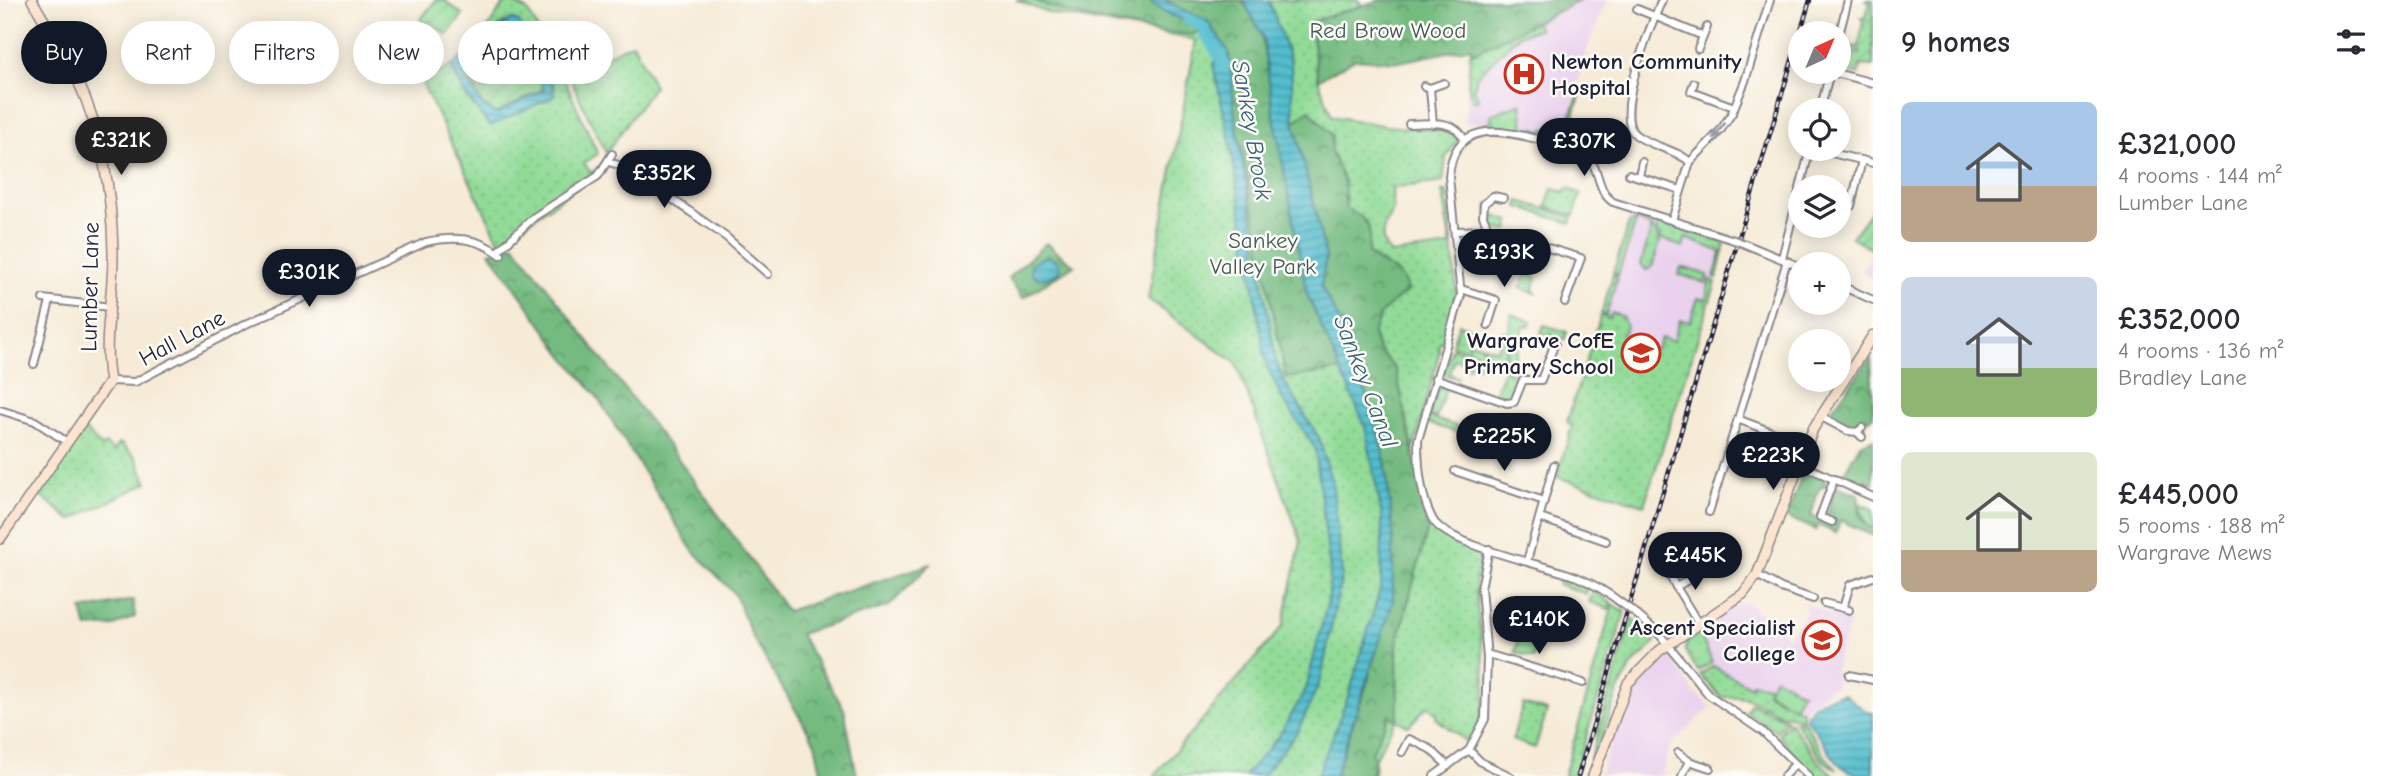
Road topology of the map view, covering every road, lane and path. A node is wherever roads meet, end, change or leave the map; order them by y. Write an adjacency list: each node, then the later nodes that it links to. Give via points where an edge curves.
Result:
1 (32, 0): 42 (street, Lumber Lane, via 77,79 94,131 111,211)
2 (1662, 0): 6 (street)
3 (1770, 0): 15 (street)
4 (1848, 0): 7 (street)
5 (1637, 9): 6 (street)
6 (1655, 15): 9 (street); 25 (street, via 1639,57 1630,127 1636,135)
7 (1843, 21)
8 (1707, 27): 9 (street)
9 (1703, 36): 10 (street)
10 (1698, 49)
11 (1852, 78): 14 (street)
12 (1444, 83): 17 (street, via 1427,87)
13 (1694, 83): 15 (street, via 1691,91)
14 (1873, 83)
15 (1734, 107): 25 (street, one-way to 25, via 1720,131)
16 (1409, 124): 17 (street)
17 (1433, 124): 18 (street, via 1457,127)
18 (1464, 139): 32 (street, via 1476,133 1501,132 1580,153 1591,162 1609,200); 34 (street, via 1450,167)
19 (612, 154): 23 (street)
20 (1851, 158): 21 (street)
21 (1861, 160): 26 (street); 31 (street)
22 (1810, 161): 35 (street)
23 (609, 162): 37 (street, via 628,168 726,237); 48 (street, Hall Lane, via 598,176 534,217 499,254 458,237 426,242 246,324 135,382)
24 (1642, 162): 28 (street)
25 (1690, 162): 29 (street)
26 (1873, 163)
27 (1629, 174): 28 (street)
28 (1639, 176): 29 (street)
29 (1681, 190): 32 (street)
30 (1503, 198): 33 (street, via 1493,196 1484,204)
31 (1851, 206)
32 (1672, 220): 35 (street, bridge)
33 (1489, 230): 34 (street); 41 (street, via 1581,258)
34 (1455, 231): 38 (street)
35 (1785, 259): 36 (street); 51 (street)
36 (1788, 260)
37 (768, 274)
38 (1461, 289): 43 (street, via 1496,300); 47 (street)
39 (1851, 290): 40 (street)
40 (1873, 300)
41 (1565, 302)
42 (110, 307): 46 (street, via 46,300); 48 (street, Lumber Lane)
43 (1489, 325)
44 (1873, 335): 50 (street)
45 (1555, 343): 47 (street, via 1541,380 1523,380 1514,402)
46 (34, 364)
47 (1436, 379): 66 (street, via 1418,440 1426,502 1434,522 1447,533)
48 (110, 381): 53 (street)
49 (0, 411): 53 (street, via 29,419)
50 (1821, 416): 52 (street, via 1848,431); 54 (street)
51 (1740, 420): 54 (street); 61 (street)
52 (1860, 432)
53 (67, 442): 64 (street)
54 (1806, 445): 55 (street)
55 (1800, 464): 58 (street); 69 (street)
56 (1554, 465): 60 (street)
57 (1455, 471): 60 (street)
58 (1834, 479): 59 (street); 63 (street, via 1820,517)
59 (1873, 497)
60 (1544, 500): 62 (street)
61 (1709, 512)
62 (1540, 518): 65 (street); 67 (street)
63 (1832, 522)
64 (0, 539)
65 (1606, 541)
66 (1489, 549): 67 (street); 77 (street, via 1481,587)
67 (1527, 561): 76 (street, bridge, via 1586,581 1635,613)
68 (1669, 575): 72 (street)
69 (1758, 575): 73 (street); 75 (street, via 1743,594)
70 (1873, 577): 74 (street, via 1850,585 1846,609)
71 (1688, 580): 72 (street)
72 (1676, 587): 75 (street)
73 (1813, 599)
74 (1824, 603)
75 (1698, 622): 76 (street)
76 (1668, 644): 85 (street, via 1709,695 1763,732); 90 (street, via 1625,687)
77 (1487, 654): 80 (street); 81 (street, via 1485,719)
78 (1849, 675): 79 (street)
79 (1873, 680)
80 (1583, 683)
81 (1469, 750): 86 (street); 89 (street, via 1481,762)
82 (1402, 752): 86 (street, via 1409,739 1430,749)
83 (1678, 753): 84 (street)
84 (1689, 761): 87 (street); 91 (street)
85 (1795, 764): 92 (street); 93 (street)
86 (1448, 766): 88 (street)
87 (1710, 768)
88 (1434, 776)
89 (1510, 776)
90 (1593, 776)
91 (1682, 776)
92 (1784, 776)
93 (1808, 776)

